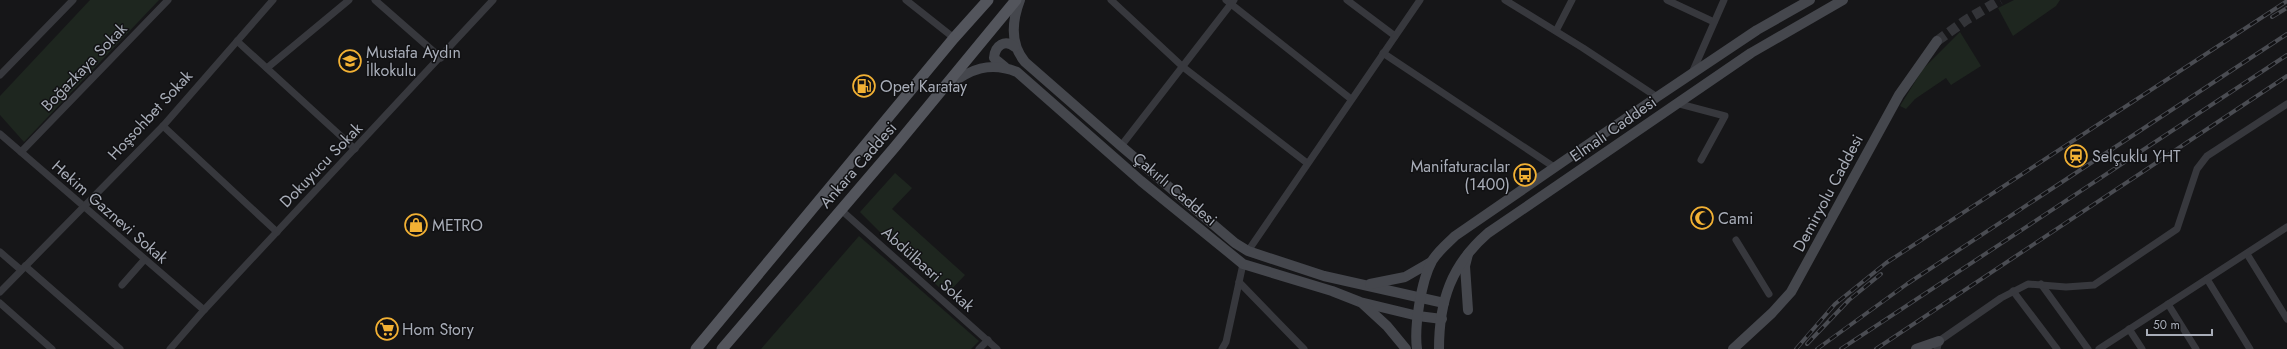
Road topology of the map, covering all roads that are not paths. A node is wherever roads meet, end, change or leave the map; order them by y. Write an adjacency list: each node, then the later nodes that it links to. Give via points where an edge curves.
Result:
1 (73, 0): 34 (street)
2 (168, 0): 44 (street, Boğazkaya Sokak)
3 (273, 0): 25 (street, Hoşsohbet Sokak)
4 (349, 0): 32 (street)
5 (375, 0): 29 (street)
6 (493, 0): 29 (street, Dokuyucu Sokak)
7 (906, 0): 24 (street)
8 (988, 0): 24 (main road, Ankara Caddesi)
9 (1016, 0): 35 (main road, Ankara Caddesi)
10 (1020, 0): 27 (main road, Çakırlı Caddesi, via 1014,21 1013,36)
11 (1111, 0): 31 (street)
12 (1347, 0): 23 (street)
13 (1420, 0): 23 (street)
14 (1505, 0): 22 (street)
15 (1572, 0): 22 (street)
16 (1667, 0): 21 (street)
17 (1724, 0): 21 (street)
18 (1810, 0): 33 (main road, Elmalı Caddesi, via 1758,30)
19 (1843, 0): 38 (main road, Elmalı Caddesi, via 1770,41)
20 (1230, 1): 31 (street); 37 (street)
21 (1714, 22): 33 (street)
22 (1556, 31): 36 (street)
23 (1395, 36): 28 (street)
24 (954, 38): 87 (main road, Ankara Caddesi)
25 (237, 41): 32 (street); 40 (street, Hoşsohbet Sokak)
26 (1937, 41): 98 (main road, Demiryolu Caddesi, via 1895,101 1791,292 1772,314)
27 (1016, 47): 30 (main road, via 1005,43 994,51 994,58); 42 (main road, Çakırlı Caddesi, via 1025,62)
28 (1383, 53): 37 (street); 47 (street)
29 (441, 58): 43 (street, Dokuyucu Sokak)
30 (1005, 67): 35 (main road, Çakırlı Caddesi, via 991,66 963,74); 59 (main road, Çakırlı Caddesi, via 1017,72 1141,181)
31 (1183, 67): 42 (street); 46 (street)
32 (267, 68): 43 (street)
33 (1692, 74): 36 (main road, Elmalı Caddesi)
34 (0, 75)
35 (939, 93): 49 (main road, Ankara Caddesi)
36 (1657, 97): 47 (main road, Elmalı Caddesi)
37 (1351, 99): 46 (street)
38 (1676, 103): 45 (street, via 1725,116); 55 (main road, Elmalı Caddesi, via 1488,233)
39 (2287, 104): 64 (street, via 2207,156 2197,169 2177,229 2094,285 2066,287)
40 (163, 126): 48 (street, Hoşsohbet Sokak); 51 (street)
41 (0, 134): 44 (street, Hekim Gaznevi Sokak)
42 (1121, 146): 53 (main road, Çakırlı Caddesi, via 1235,243)
43 (355, 150): 51 (street, Dokuyucu Sokak)
44 (21, 152): 48 (street, Hekim Gaznevi Sokak)
45 (1701, 160)
46 (1307, 163): 53 (street)
47 (1554, 167): 58 (main road, Elmalı Caddesi, via 1464,228)
48 (82, 207): 57 (street, Hekim Gaznevi Sokak); 60 (street, Hoşsohbet Sokak)
49 (840, 209): 81 (street, Abdülbasri Sokak); 88 (main road, Ankara Caddesi)
50 (2286, 229): 56 (street)
51 (277, 232): 74 (street, Dokuyucu Sokak)
52 (1736, 240): 68 (street)
53 (1248, 251): 63 (main road, Çakırlı Caddesi, via 1324,276)
54 (0, 252): 60 (street)
55 (1468, 252): 72 (main road, Elmalı Caddesi, via 1455,272); 75 (main road, via 1465,266)
56 (2248, 254): 61 (street); 78 (street)
57 (144, 260): 65 (street); 74 (street, Hekim Gaznevi Sokak)
58 (1431, 262): 63 (main road, via 1405,277); 69 (main road, Elmalı Caddesi)
59 (1243, 264): 62 (street); 70 (main road, Çakırlı Caddesi)
60 (23, 268): 67 (street, Hoşsohbet Sokak); 85 (street)
61 (2207, 279): 73 (street); 105 (street)
62 (1239, 282): 82 (street); 93 (street)
63 (1361, 284): 69 (main road, Çakırlı Caddesi)
64 (2041, 284): 66 (street, via 2028,284); 101 (street)
65 (122, 285)
66 (2013, 291): 83 (street); 100 (street)
67 (0, 292)
68 (1768, 294)
69 (1421, 298): 72 (main road, Çakırlı Caddesi); 76 (main road, Elmalı Caddesi)
70 (1360, 302): 76 (main road, Çakırlı Caddesi); 94 (main road)
71 (0, 303): 84 (street)
72 (1444, 303): 77 (main road, Elmalı Caddesi)
73 (2168, 304): 79 (street); 104 (street)
74 (204, 310): 86 (street, Dokuyucu Sokak)
75 (1468, 310)
76 (1418, 316): 77 (main road, Çakırlı Caddesi); 95 (main road)
77 (1442, 319): 80 (main road)
78 (2287, 319)
79 (2129, 329): 102 (street); 103 (street)
80 (1440, 332): 96 (main road); 97 (main road)
81 (988, 340): 89 (street); 90 (street, Abdülbasri Sokak)
82 (1226, 342): 91 (street); 92 (street)
83 (1938, 346): 99 (main road)
84 (52, 349)
85 (120, 349)
86 (170, 349)
87 (696, 349)
88 (722, 349)
89 (979, 349)
90 (997, 349)
91 (1222, 349)
92 (1230, 349)
93 (1304, 349)
94 (1406, 349)
95 (1417, 349)
96 (1439, 349)
97 (1443, 349)
98 (1733, 349)
99 (1916, 349)
100 (2056, 349)
101 (2088, 349)
102 (2099, 349)
103 (2142, 349)
104 (2196, 349)
105 (2250, 349)

